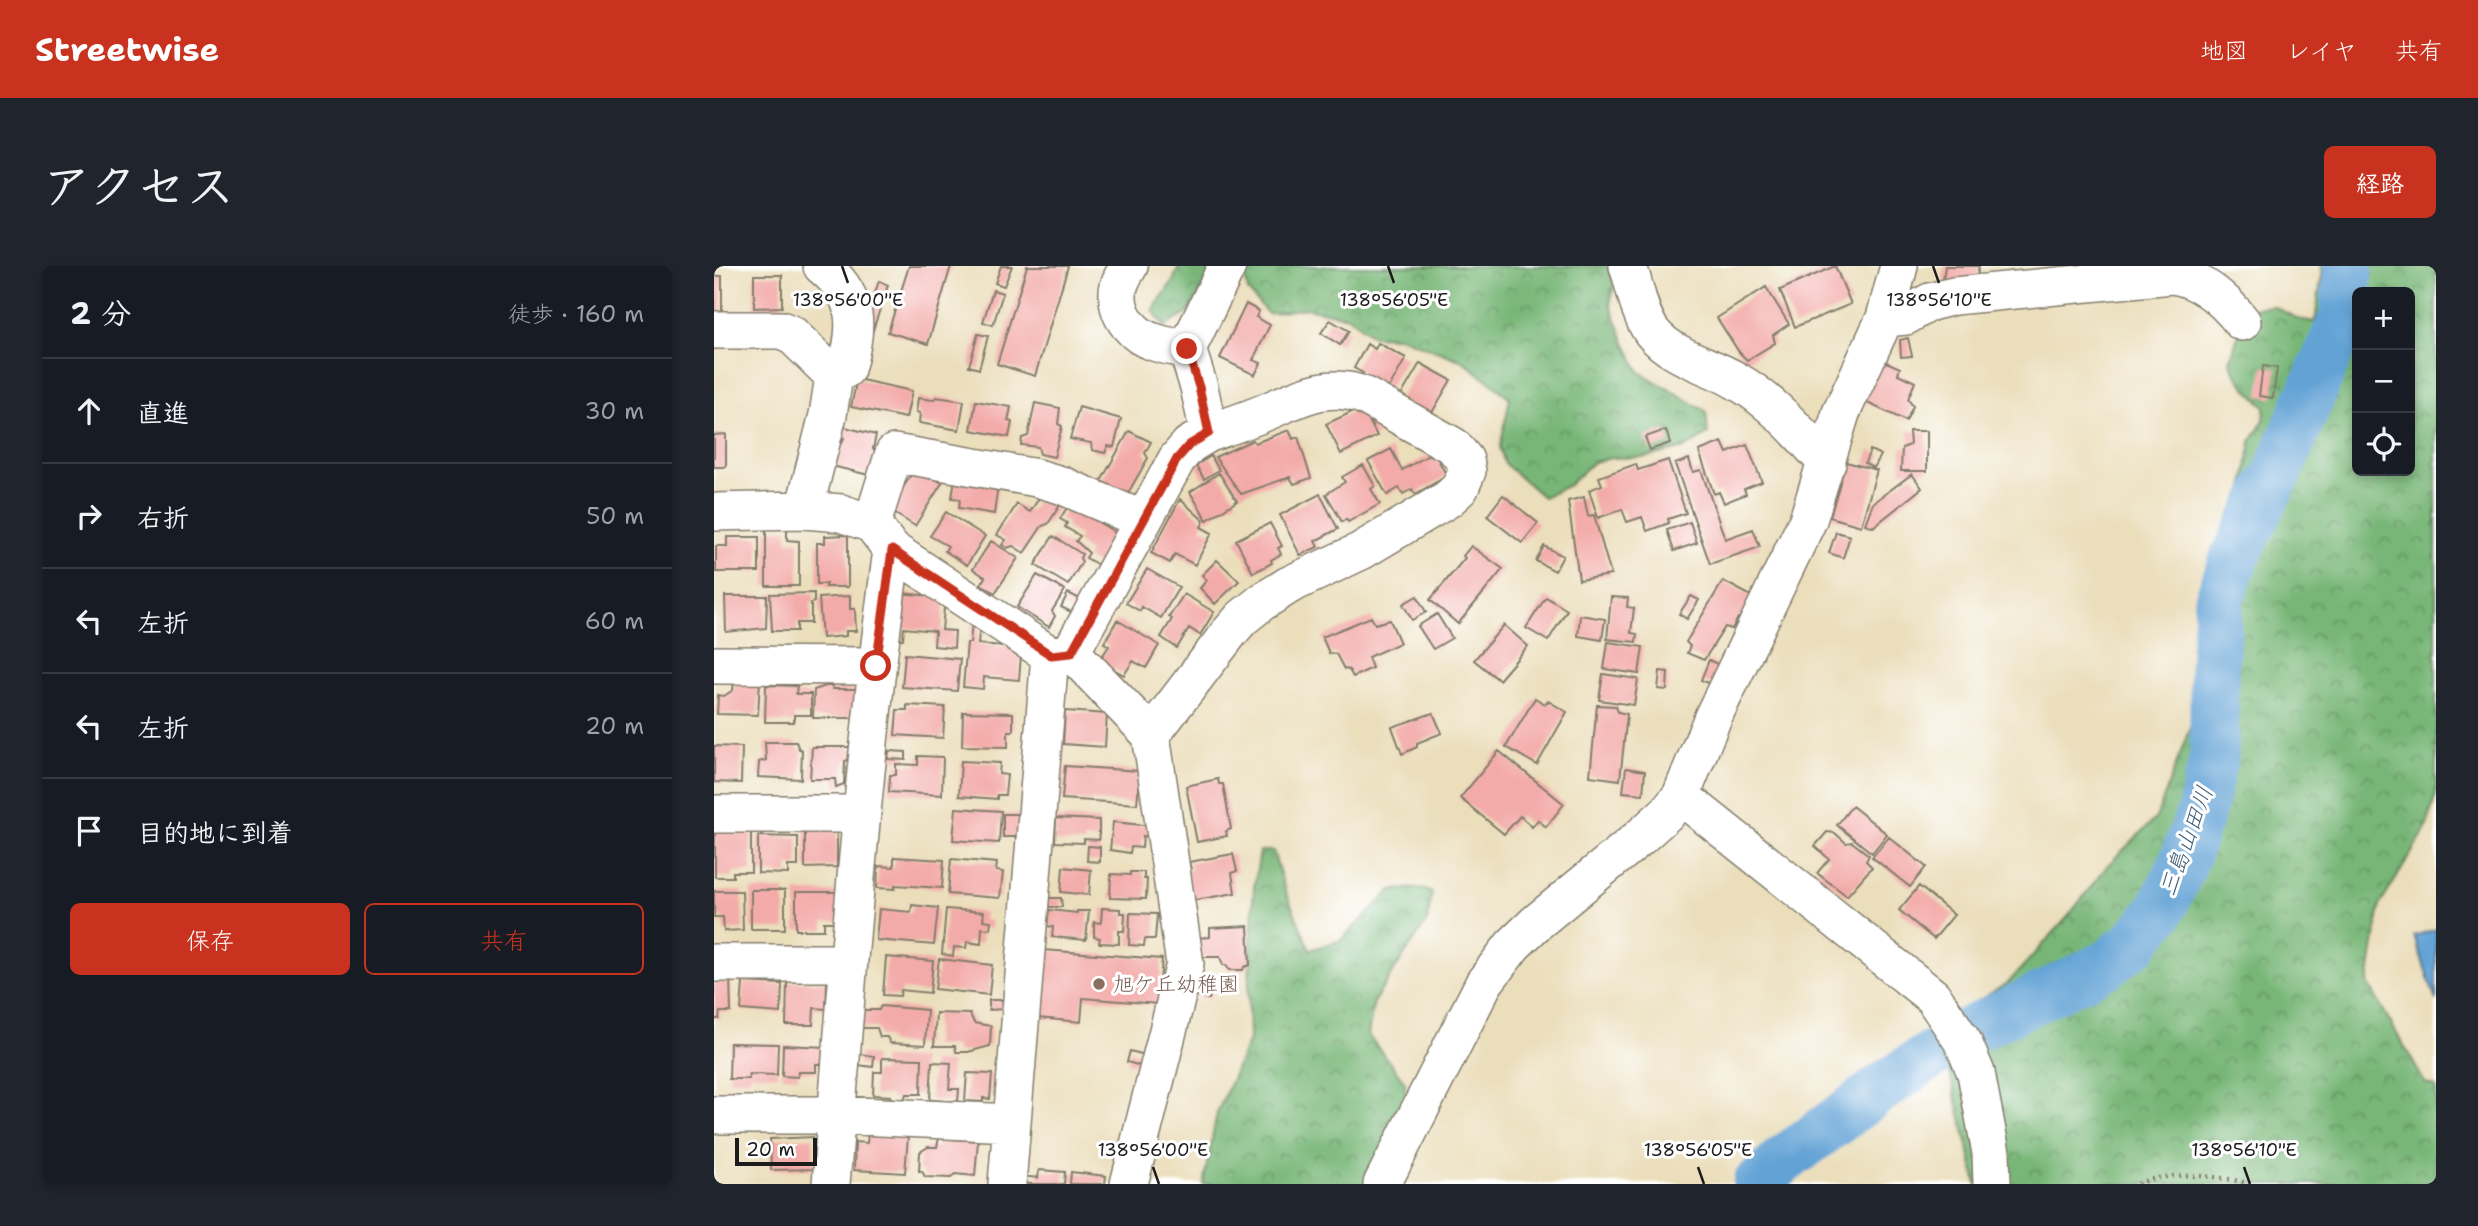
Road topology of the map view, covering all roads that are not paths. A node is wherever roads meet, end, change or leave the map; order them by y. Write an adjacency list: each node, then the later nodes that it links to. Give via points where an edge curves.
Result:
1 (822, 266): 10 (street, via 851,300 851,353 846,369)
2 (1129, 266): 9 (street, via 1119,283 1117,299 1128,323 1141,337)
3 (1227, 266): 9 (street)
4 (1628, 266): 12 (street, via 1651,331 1700,365 1736,380 1779,414)
5 (1899, 266): 6 (street)
6 (1885, 318): 7 (street, via 1906,316 1930,302 1954,296 2172,275 2197,282); 12 (street, via 1841,413)
7 (2242, 322)
8 (714, 330): 10 (street, via 781,330 791,334)
9 (1187, 349): 11 (street)
10 (834, 376): 13 (street)
11 (1209, 433): 15 (street, via 1177,459); 20 (street, via 1307,394 1350,390 1453,446 1465,460 1467,471 1460,488 1448,499 1350,557 1289,585 1242,618)
12 (1827, 463): 21 (street, via 1808,520 1713,718)
13 (804, 510): 14 (street); 16 (street, via 841,513)
14 (714, 512)
15 (1143, 520): 16 (street, via 1037,478 894,453); 17 (street)
16 (882, 537): 17 (street); 19 (street)
17 (1061, 654): 20 (street); 28 (street)
18 (714, 665): 19 (street)
19 (876, 666): 23 (street)
20 (1151, 735): 31 (street, via 1185,964)
21 (1681, 796): 32 (street, via 1639,839 1536,923 1484,983); 33 (street, via 1933,997 1963,1042 1976,1073)
22 (714, 814): 23 (street)
23 (861, 814): 25 (street)
24 (714, 963): 25 (street)
25 (848, 963): 27 (street)
26 (714, 1115): 27 (street)
27 (836, 1115): 28 (street); 29 (street)
28 (1012, 1123): 30 (street)
29 (831, 1184)
30 (1007, 1184)
31 (1129, 1184)
32 (1382, 1184)
33 (1992, 1184)

